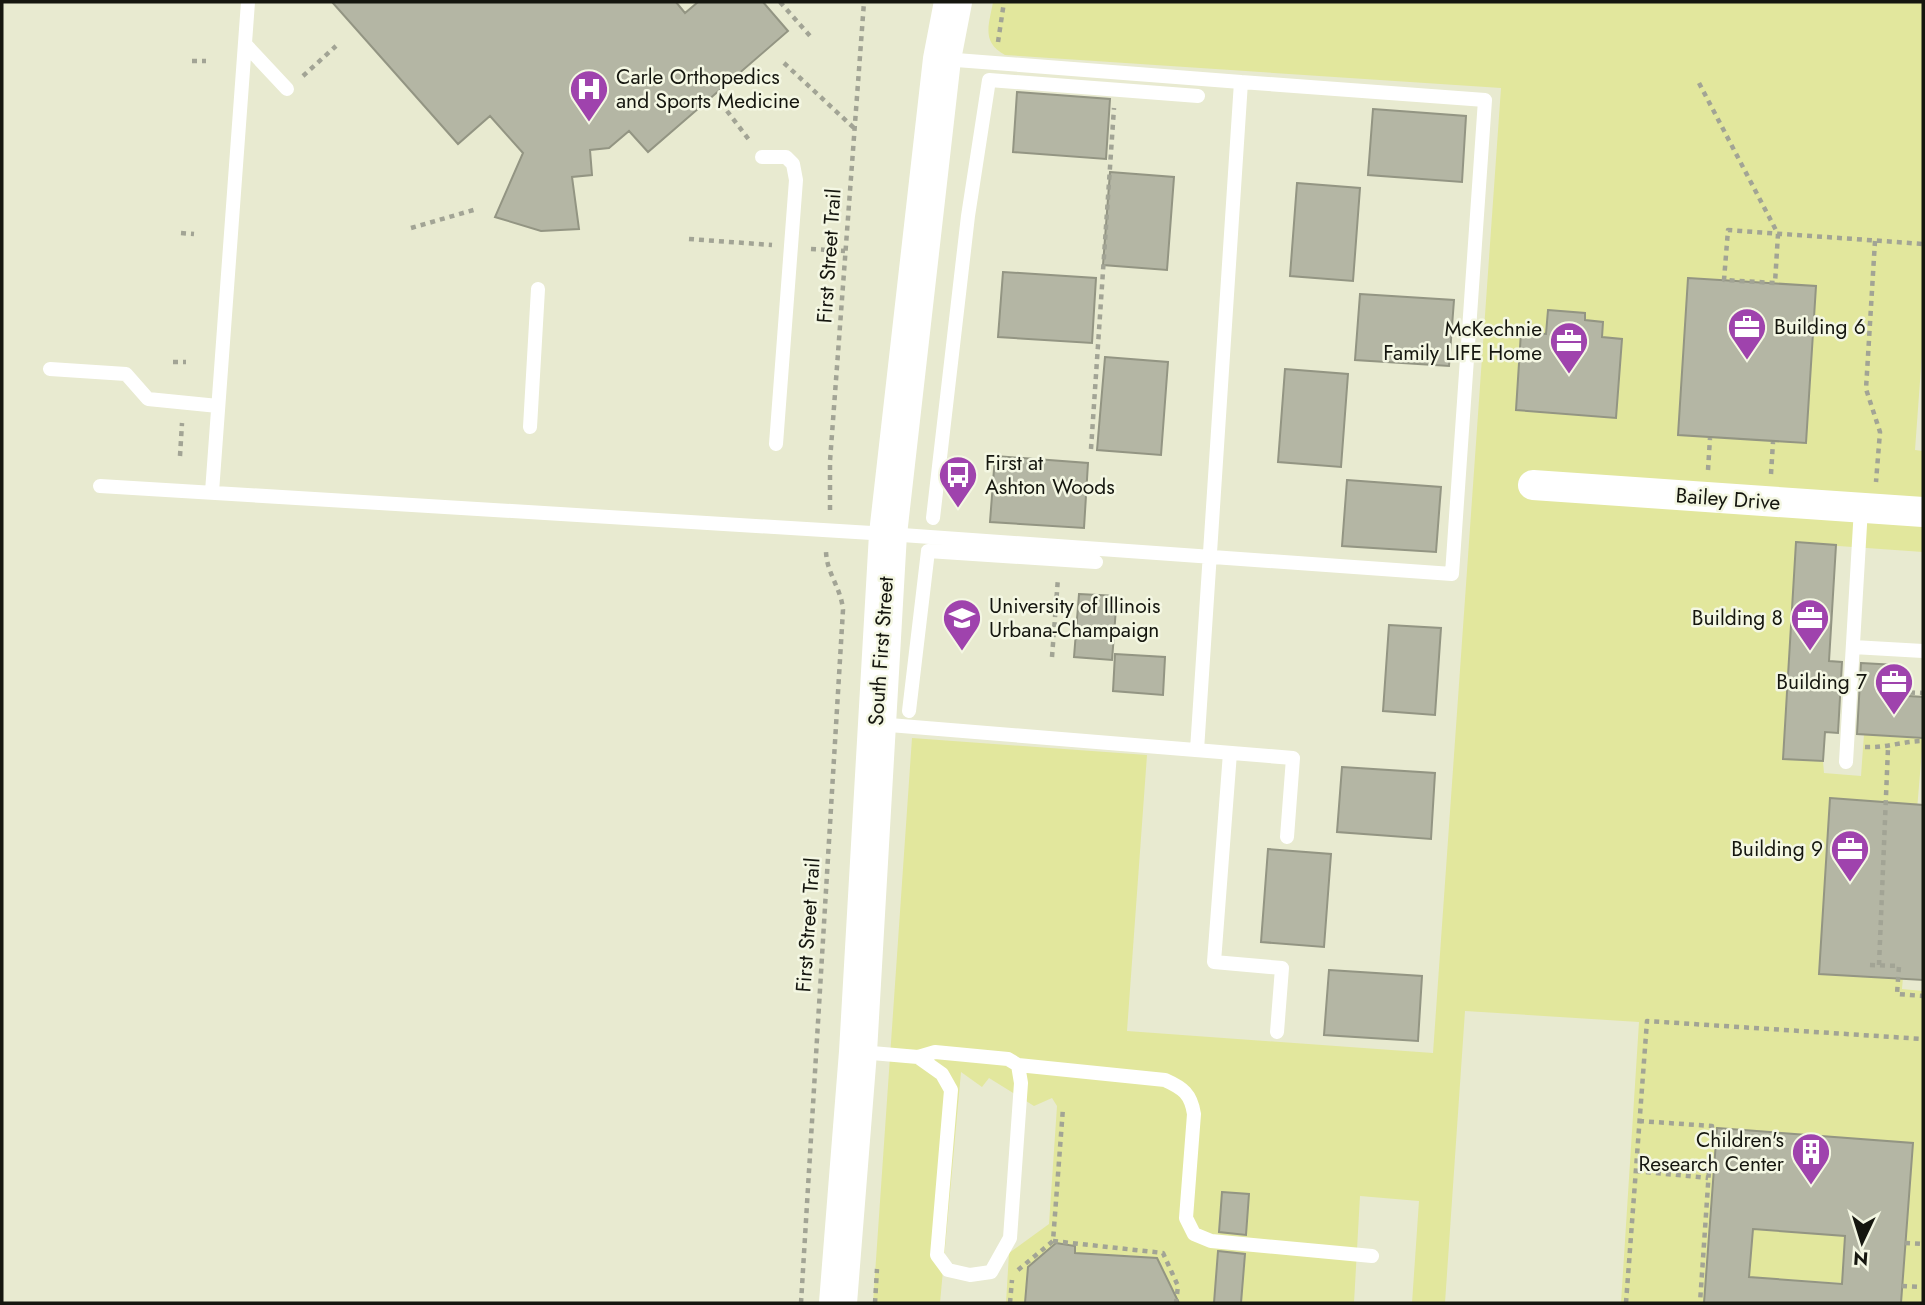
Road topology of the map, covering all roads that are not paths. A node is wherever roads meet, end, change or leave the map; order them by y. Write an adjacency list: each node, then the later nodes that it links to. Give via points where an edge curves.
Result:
1 (248, 2): 3 (lane)
2 (953, 2): 4 (street, South First Street)
3 (245, 44): 6 (lane); 11 (lane)
4 (942, 59): 5 (lane); 20 (street, South First Street)
5 (1241, 82): 21 (lane); 21 (lane, via 1485,100 1452,573)
6 (287, 89)
7 (1198, 96): 19 (lane, via 989,80 968,216)
8 (762, 157): 13 (lane, via 786,157 793,164 796,180)
9 (538, 289): 12 (lane)
10 (50, 369): 11 (lane, via 126,374 148,399)
11 (218, 406): 16 (lane)
12 (530, 427)
13 (776, 443)
14 (1533, 485): 17 (street, Bailey Drive)
15 (100, 486): 16 (lane)
16 (212, 492): 20 (lane)
17 (1868, 500): 18 (street, Bailey Drive); 23 (lane)
18 (1923, 512)
19 (933, 518)
20 (888, 534): 21 (lane); 25 (street, South First Street)
21 (1210, 556): 26 (lane)
22 (1096, 562): 25 (lane, via 928,551)
23 (1853, 646): 24 (lane); 28 (lane)
24 (1923, 651)
25 (893, 717): 26 (lane); 31 (street, South First Street)
26 (1197, 750): 27 (lane)
27 (1230, 753): 29 (lane, via 1293,758); 30 (lane, via 1214,962 1282,968)
28 (1847, 755)
29 (1287, 837)
30 (1277, 1032)
31 (858, 1052): 32 (lane); 35 (street, South First Street)
32 (918, 1056): 33 (lane, via 935,1052 1008,1059); 33 (lane, via 942,1074 951,1090 937,1255 948,1270 970,1275 991,1272 1010,1237 1021,1083)
33 (1018, 1065): 34 (lane, via 1165,1080 1181,1087 1192,1099 1194,1114 1186,1219 1194,1234 1211,1241)
34 (1372, 1256)
35 (838, 1303)

